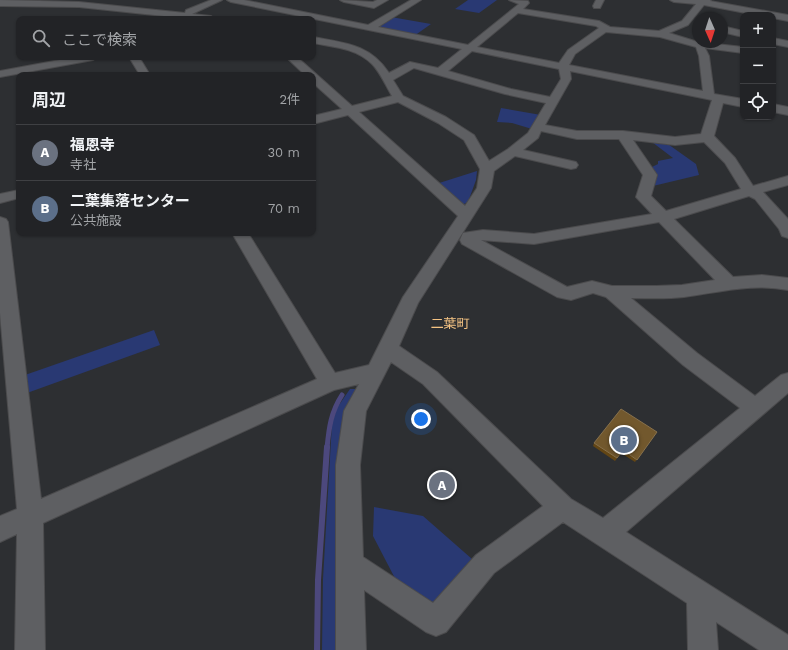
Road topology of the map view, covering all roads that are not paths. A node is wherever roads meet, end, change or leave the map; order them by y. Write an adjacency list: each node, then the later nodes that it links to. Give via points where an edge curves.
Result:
1 (40, 0): 13 (street)
2 (62, 0): 3 (street, via 126,4)
3 (135, 0)
4 (199, 0): 10 (street)
5 (231, 0): 22 (street)
6 (384, 0): 11 (street, via 372,5)
7 (417, 0): 28 (street)
8 (513, 0): 17 (street, via 525,2)
9 (674, 0): 12 (street)
10 (215, 1): 18 (street)
11 (342, 1)
12 (705, 1): 19 (street); 26 (street)
13 (18, 2): 14 (street); 15 (street)
14 (0, 3)
15 (102, 5): 20 (street); 21 (street)
16 (324, 10): 22 (street)
17 (516, 10): 29 (street, via 599,24); 39 (street)
18 (189, 12)
19 (758, 12)
20 (108, 14)
21 (188, 16)
22 (311, 16)
23 (776, 16): 25 (street)
24 (316, 17): 28 (street)
25 (788, 18)
26 (686, 21): 27 (street); 32 (street, via 681,26)
27 (692, 22)
28 (369, 28): 39 (street)
29 (606, 28): 32 (street); 44 (street, via 573,51 565,60)
30 (728, 30): 31 (street)
31 (740, 33)
32 (660, 34): 35 (street)
33 (316, 41): 49 (street, via 361,51 377,63)
34 (776, 42): 36 (street)
35 (692, 43)
36 (788, 45)
37 (700, 48): 51 (street)
38 (726, 48): 40 (street)
39 (468, 49): 44 (street); 47 (street)
40 (740, 50)
41 (77, 60): 48 (street)
42 (136, 60): 45 (street)
43 (294, 60): 46 (street)
44 (563, 68): 51 (street); 53 (street, via 566,79)
45 (143, 72)
46 (308, 72)
47 (440, 72): 49 (street, via 410,65); 53 (street, via 509,92)
48 (0, 74)
49 (388, 79): 52 (street)
50 (316, 80): 56 (street)
51 (714, 97): 54 (street); 61 (street)
52 (399, 98): 56 (street); 64 (street, via 442,120 469,138)
53 (554, 101): 59 (street)
54 (740, 102)
55 (776, 109): 57 (street)
56 (350, 110): 58 (street); 69 (street)
57 (788, 111)
58 (316, 119)
59 (538, 127): 60 (street, via 577,135); 62 (street, via 534,135)
60 (623, 135): 61 (street, via 683,142); 70 (street, via 650,175 643,197)
61 (707, 137): 66 (street, via 730,161)
62 (513, 152): 63 (street); 64 (street)
63 (571, 165)
64 (487, 169): 69 (street, via 484,188)
65 (788, 180): 66 (street)
66 (749, 190): 70 (street); 72 (street, via 760,196 787,228)
67 (16, 195): 68 (street)
68 (0, 199)
69 (467, 216): 77 (street, via 409,302)
70 (663, 216): 75 (street); 76 (street, via 534,239 483,235 470,237 468,240 563,293 571,294 592,287)
71 (0, 222): 83 (street)
72 (788, 233)
73 (242, 236): 79 (street)
74 (788, 284): 75 (street, via 754,282)
75 (731, 285): 76 (street, via 680,291)
76 (612, 292): 81 (street, via 690,359)
77 (388, 349): 78 (street); 82 (street, via 430,378)
78 (375, 372): 79 (street); 86 (street, via 355,411 348,465)
79 (330, 383): 83 (street)
80 (785, 388): 81 (street)
81 (756, 408): 85 (street)
82 (562, 508): 85 (street); 86 (street, via 486,564 436,622)
83 (30, 516): 84 (street); 88 (street)
84 (0, 529)
85 (606, 533): 87 (street)
86 (349, 564): 89 (street)
87 (701, 595): 90 (street); 91 (street)
88 (30, 650)
89 (351, 650)
90 (703, 650)
91 (785, 650)

